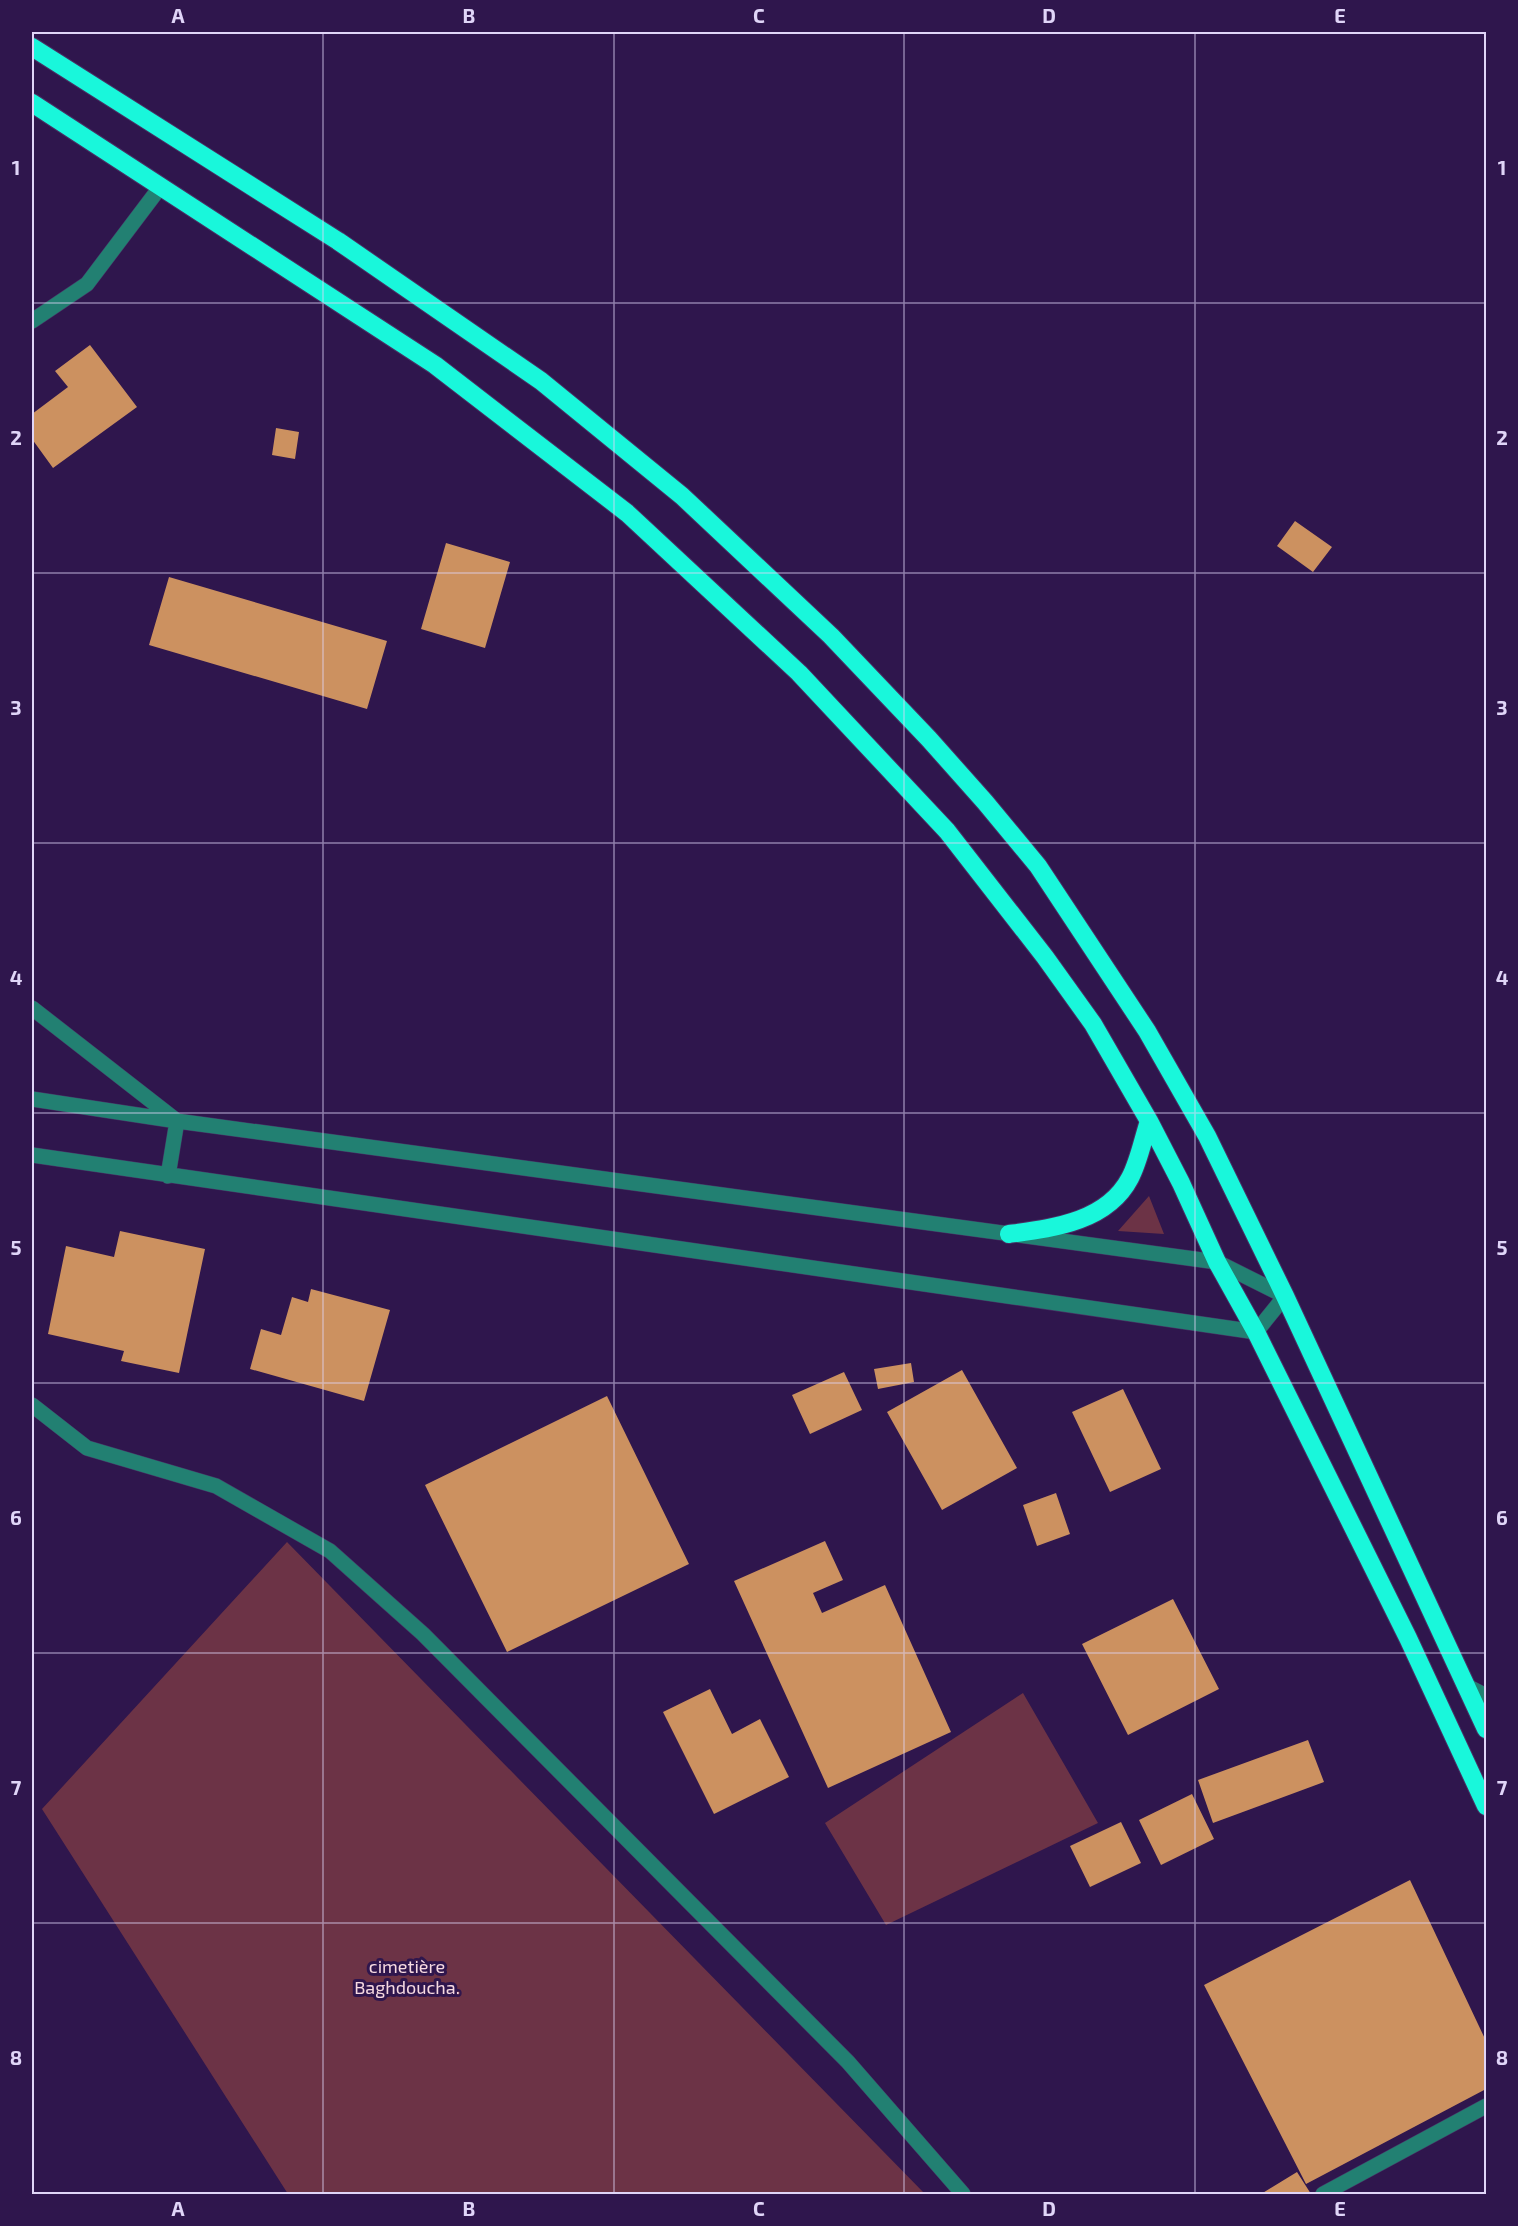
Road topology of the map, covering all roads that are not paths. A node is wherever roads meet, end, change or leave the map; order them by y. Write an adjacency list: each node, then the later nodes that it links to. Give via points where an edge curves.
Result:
1 (32, 47): 13 (highway, via 338,241 541,381 682,496 831,636 929,739 1038,866 1147,1031 1207,1136)
2 (32, 103): 3 (highway)
3 (161, 186): 4 (street, via 87,284); 8 (highway, via 435,365 627,513 728,605 947,831 1093,1023)
4 (32, 321)
5 (32, 1008): 7 (street)
6 (32, 1099): 7 (street)
7 (177, 1121): 10 (street); 11 (street)
8 (1149, 1121): 11 (highway, via 1130,1178 1113,1202 1083,1219); 12 (highway)
9 (32, 1155): 10 (street)
10 (168, 1176): 14 (street)
11 (1009, 1234): 12 (street)
12 (1217, 1262): 13 (street); 14 (highway)
13 (1285, 1296): 14 (street); 16 (highway)
14 (1256, 1332): 19 (highway)
15 (32, 1405): 21 (street, via 87,1448 216,1486 330,1551 431,1642 848,2062)
16 (1466, 1685): 17 (street); 18 (highway)
17 (1486, 1696)
18 (1486, 1729)
19 (1486, 1806)
20 (1486, 2106): 22 (street)
21 (963, 2194)
22 (1323, 2194)

